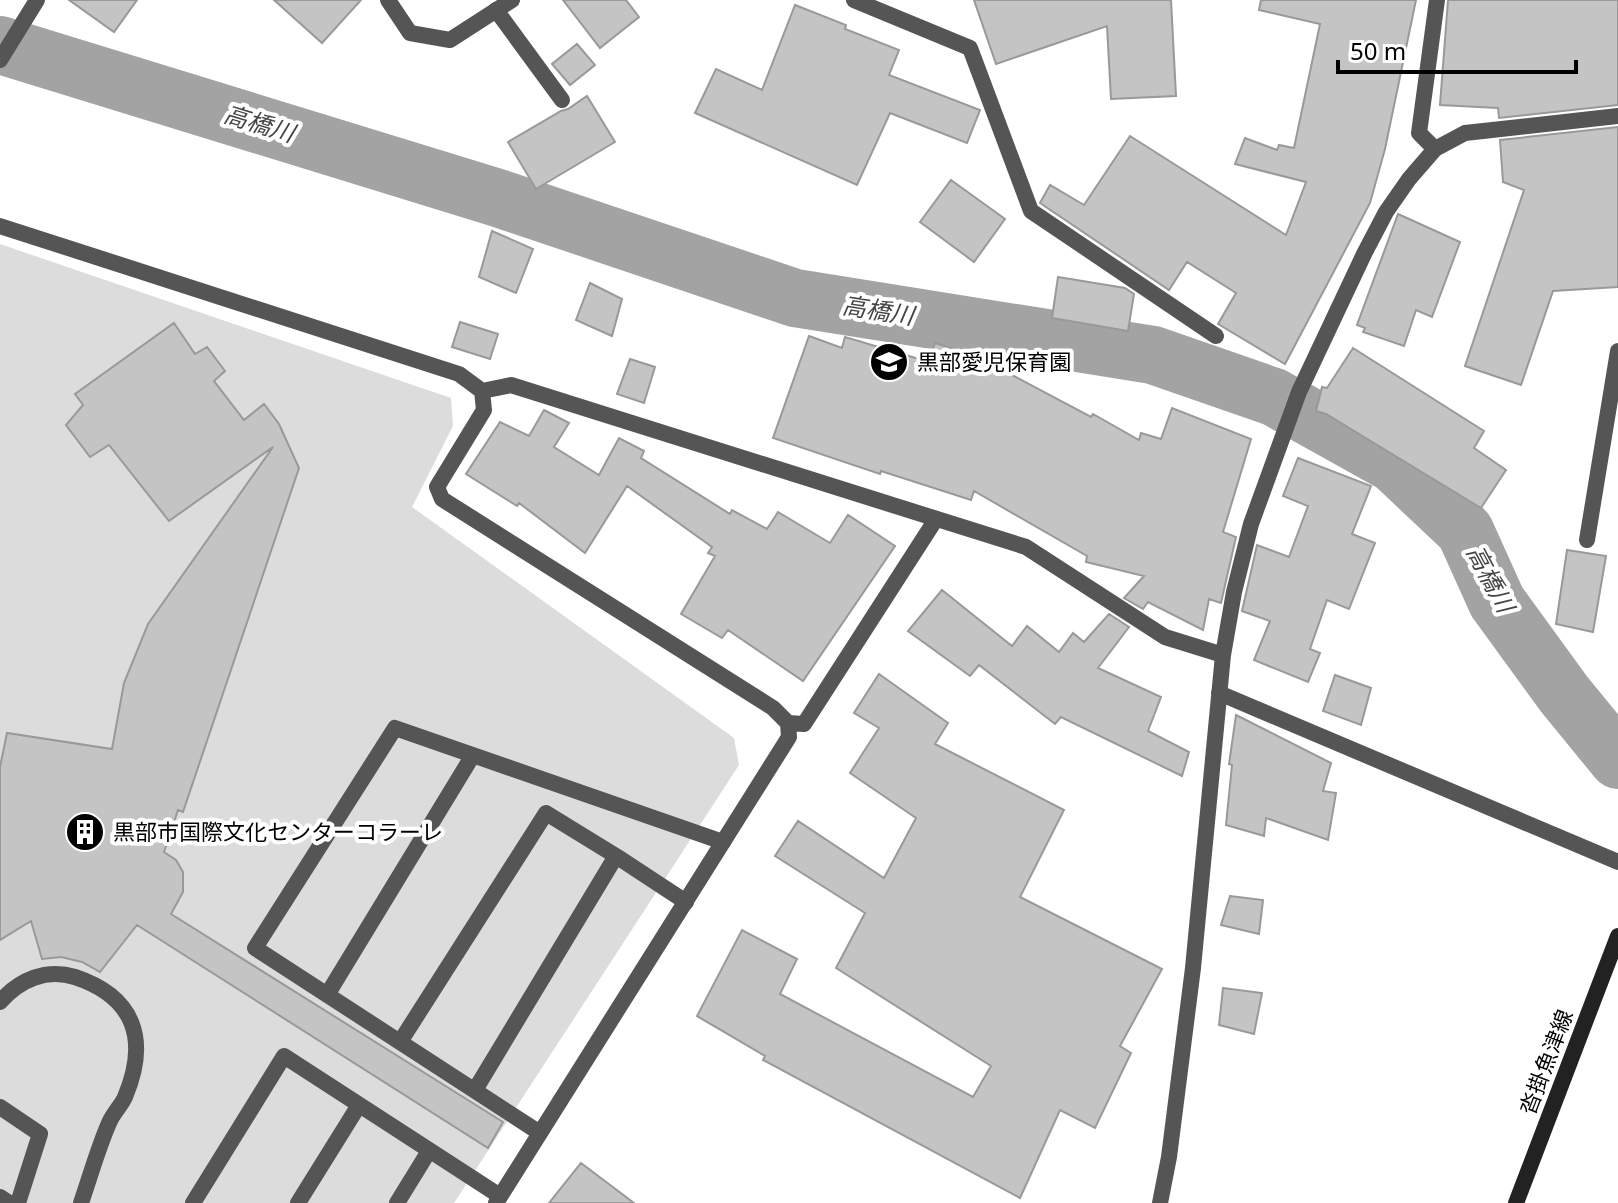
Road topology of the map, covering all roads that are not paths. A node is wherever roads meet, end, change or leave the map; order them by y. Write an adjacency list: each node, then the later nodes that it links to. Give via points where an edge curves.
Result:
1 (37, 0): 7 (street)
2 (388, 0): 6 (street, via 410,33 450,40)
3 (512, 0): 6 (street)
4 (854, 0): 12 (street, via 970,48 1031,211)
5 (1437, 0): 10 (street, via 1419,133)
6 (496, 10): 8 (street)
7 (0, 60)
8 (562, 100)
9 (1618, 116): 10 (street, via 1465,133)
10 (1435, 149): 17 (street, via 1386,212 1299,392 1251,524)
11 (0, 226): 14 (street, via 459,374)
12 (1216, 336)
13 (1618, 351): 16 (street)
14 (482, 391): 15 (street, via 511,385); 19 (street, via 484,410 437,487 442,499 773,708)
15 (936, 519): 17 (street, via 1026,547 1165,637); 19 (street, via 804,724)
16 (1587, 540)
17 (1223, 655): 18 (street)
18 (1219, 693): 25 (street); 37 (street, via 1193,968)
19 (788, 723): 23 (street, via 789,737)
20 (473, 755): 21 (street); 28 (street); 28 (street, via 395,728 255,948)
21 (561, 786): 22 (street); 23 (street)
22 (546, 813): 24 (street); 30 (street)
23 (723, 842): 26 (street)
24 (616, 856): 26 (street); 31 (street)
25 (1618, 862)
26 (686, 902): 34 (street)
27 (1618, 936): 46 (main road, 沓掛魚津線)
28 (327, 995): 30 (street)
29 (0, 1002): 41 (street, via 14,986 37,975 65,974 97,984 123,1005 135,1027 137,1063)
30 (400, 1042): 31 (street)
31 (475, 1090): 34 (street)
32 (359, 1105): 35 (street); 42 (street, via 284,1056); 43 (street)
33 (0, 1107): 40 (street, via 40,1134)
34 (540, 1133): 38 (street)
35 (429, 1151): 38 (street); 44 (street)
36 (0, 1197): 39 (street)
37 (1161, 1198): 45 (street)
38 (498, 1200)
39 (9, 1203)
40 (18, 1203)
41 (81, 1203)
42 (193, 1203)
43 (298, 1203)
44 (397, 1203)
45 (1177, 1203)
46 (1516, 1203)

